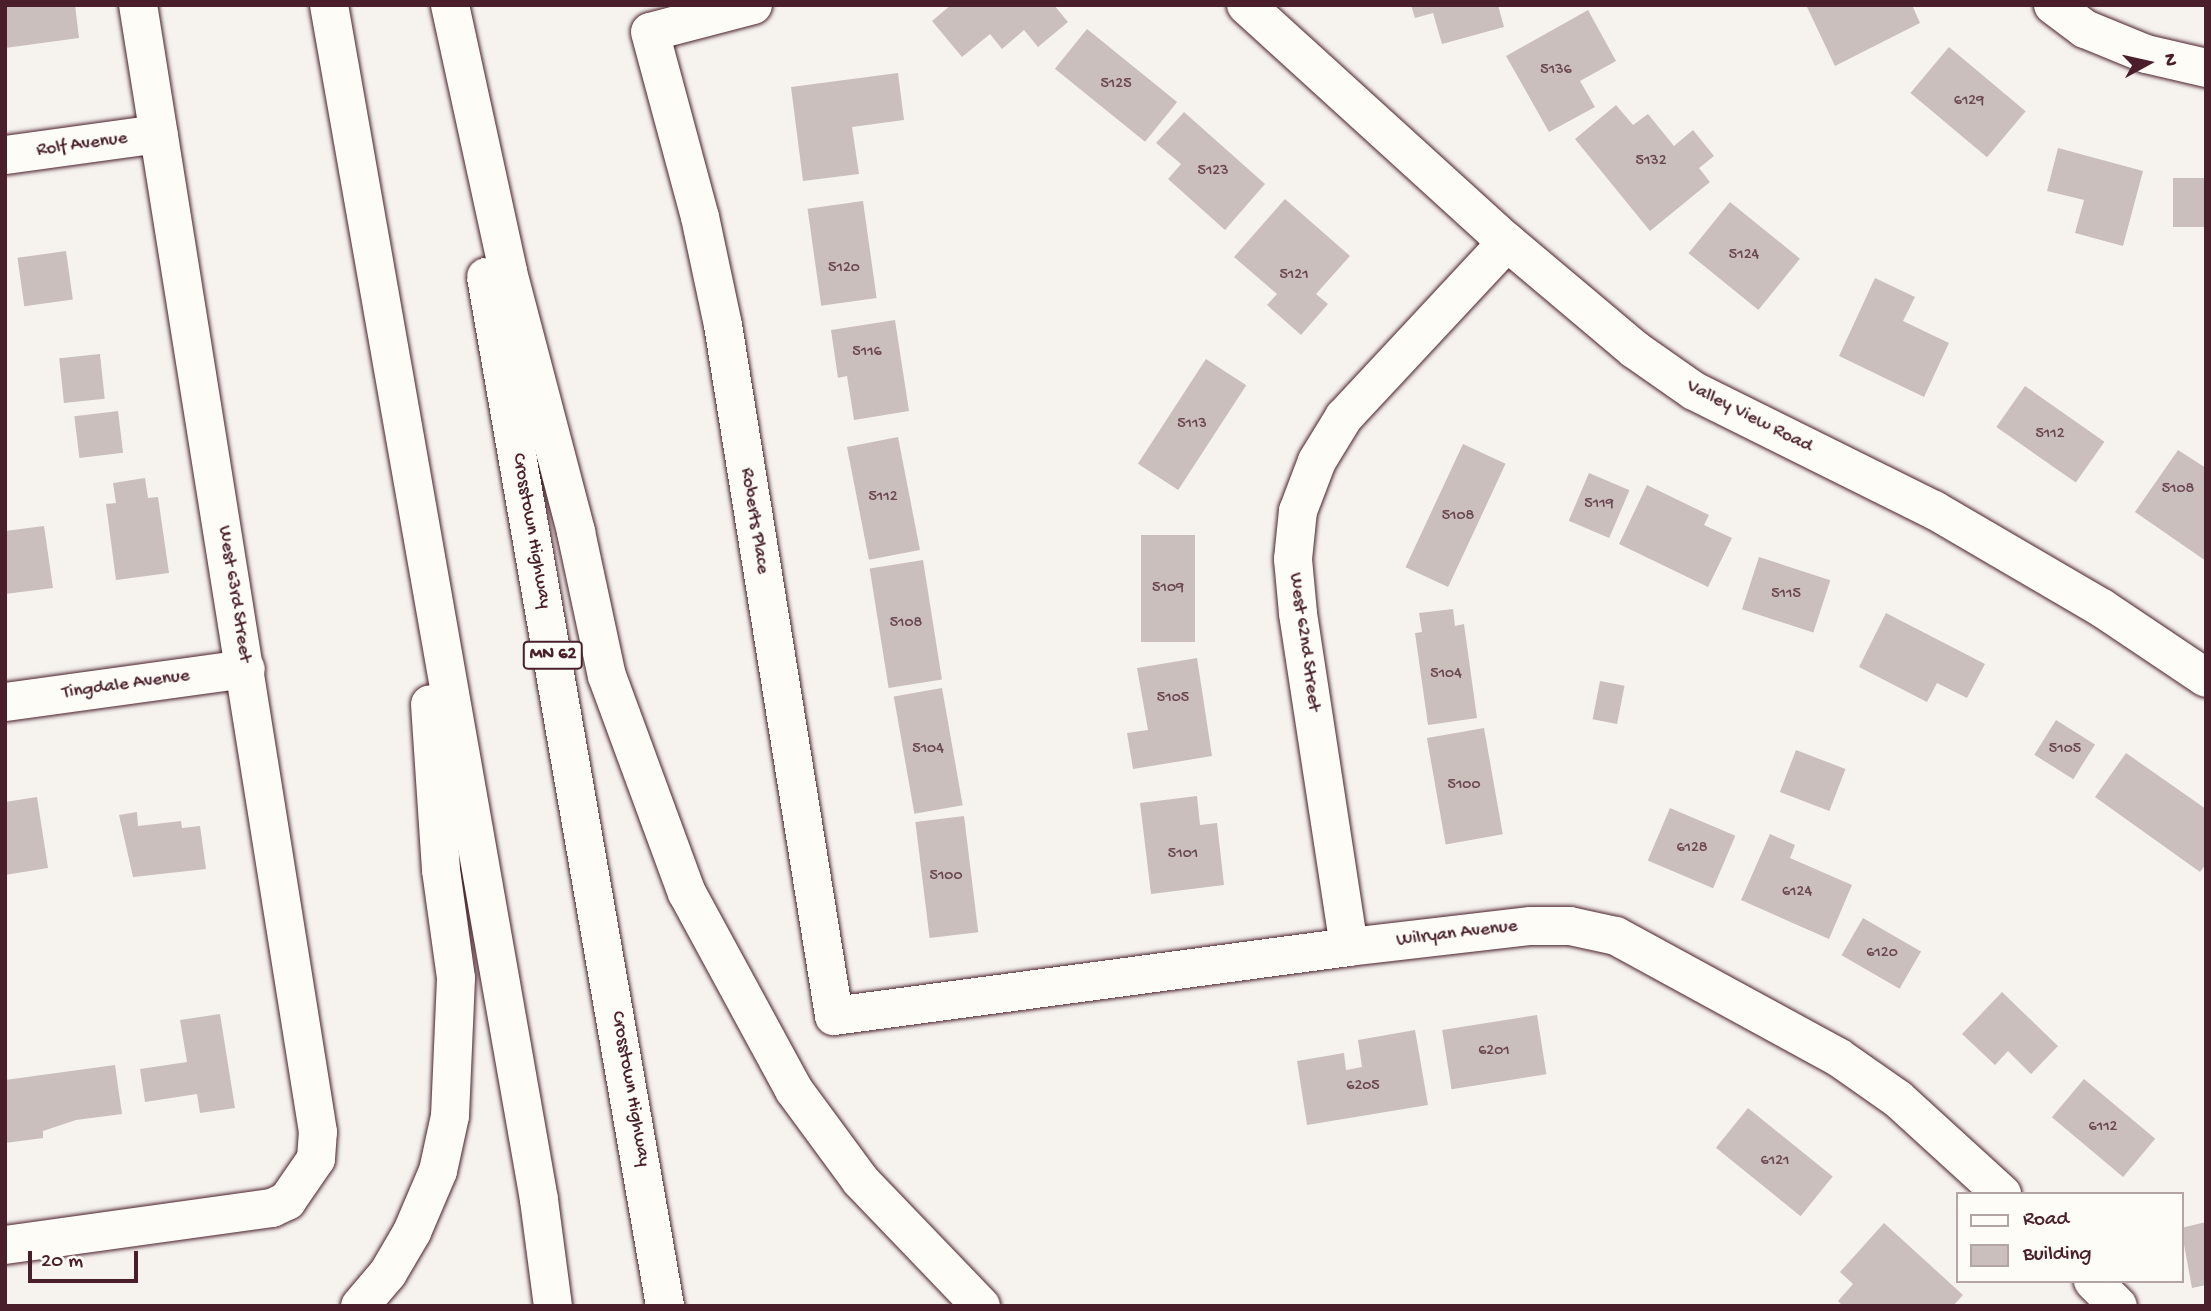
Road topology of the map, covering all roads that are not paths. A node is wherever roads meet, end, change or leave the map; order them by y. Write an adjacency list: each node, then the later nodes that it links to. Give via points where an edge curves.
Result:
1 (138, 5): 9 (main road, West 63rd Street)
2 (328, 5): 12 (main road)
3 (439, 5): 23 (main road, Crosstown Highway / MN 62)
4 (450, 5): 24 (main road, via 508,272 576,532 607,676 687,893 794,1090 860,1180)
5 (753, 5): 17 (main road, Roberts Place, via 650,32 700,217 723,325)
6 (1246, 5): 11 (main road, Valley View Road)
7 (2053, 5): 8 (main road, via 2097,34 2146,54)
8 (2206, 68)
9 (159, 134): 10 (main road, Rolf Avenue); 13 (main road, West 63rd Street)
10 (5, 155)
11 (1507, 242): 14 (main road, Valley View Road, via 1634,349 1694,391 1934,510 2102,608); 16 (main road, West 62nd Street, via 1343,417 1317,461 1298,511 1293,559 1298,613)
12 (418, 510): 21 (main road, via 441,870 456,978 456,1054 438,1171 412,1232 388,1273); 22 (main road, via 539,1200)
13 (246, 669): 15 (main road, Tingdale Avenue); 19 (main road, West 63rd Street, via 318,1132 316,1159 287,1201 272,1208)
14 (2206, 678)
15 (5, 702)
16 (1349, 947): 17 (main road, Wilryan Avenue); 18 (main road, Wilryan Avenue, via 1531,926 1570,926 1616,936 1838,1057 1898,1099)
17 (834, 1016)
18 (2000, 1192)
19 (5, 1245)
20 (2095, 1283): 25 (main road)
21 (360, 1306)
22 (553, 1306)
23 (665, 1306)
24 (981, 1306)
25 (2118, 1306)

